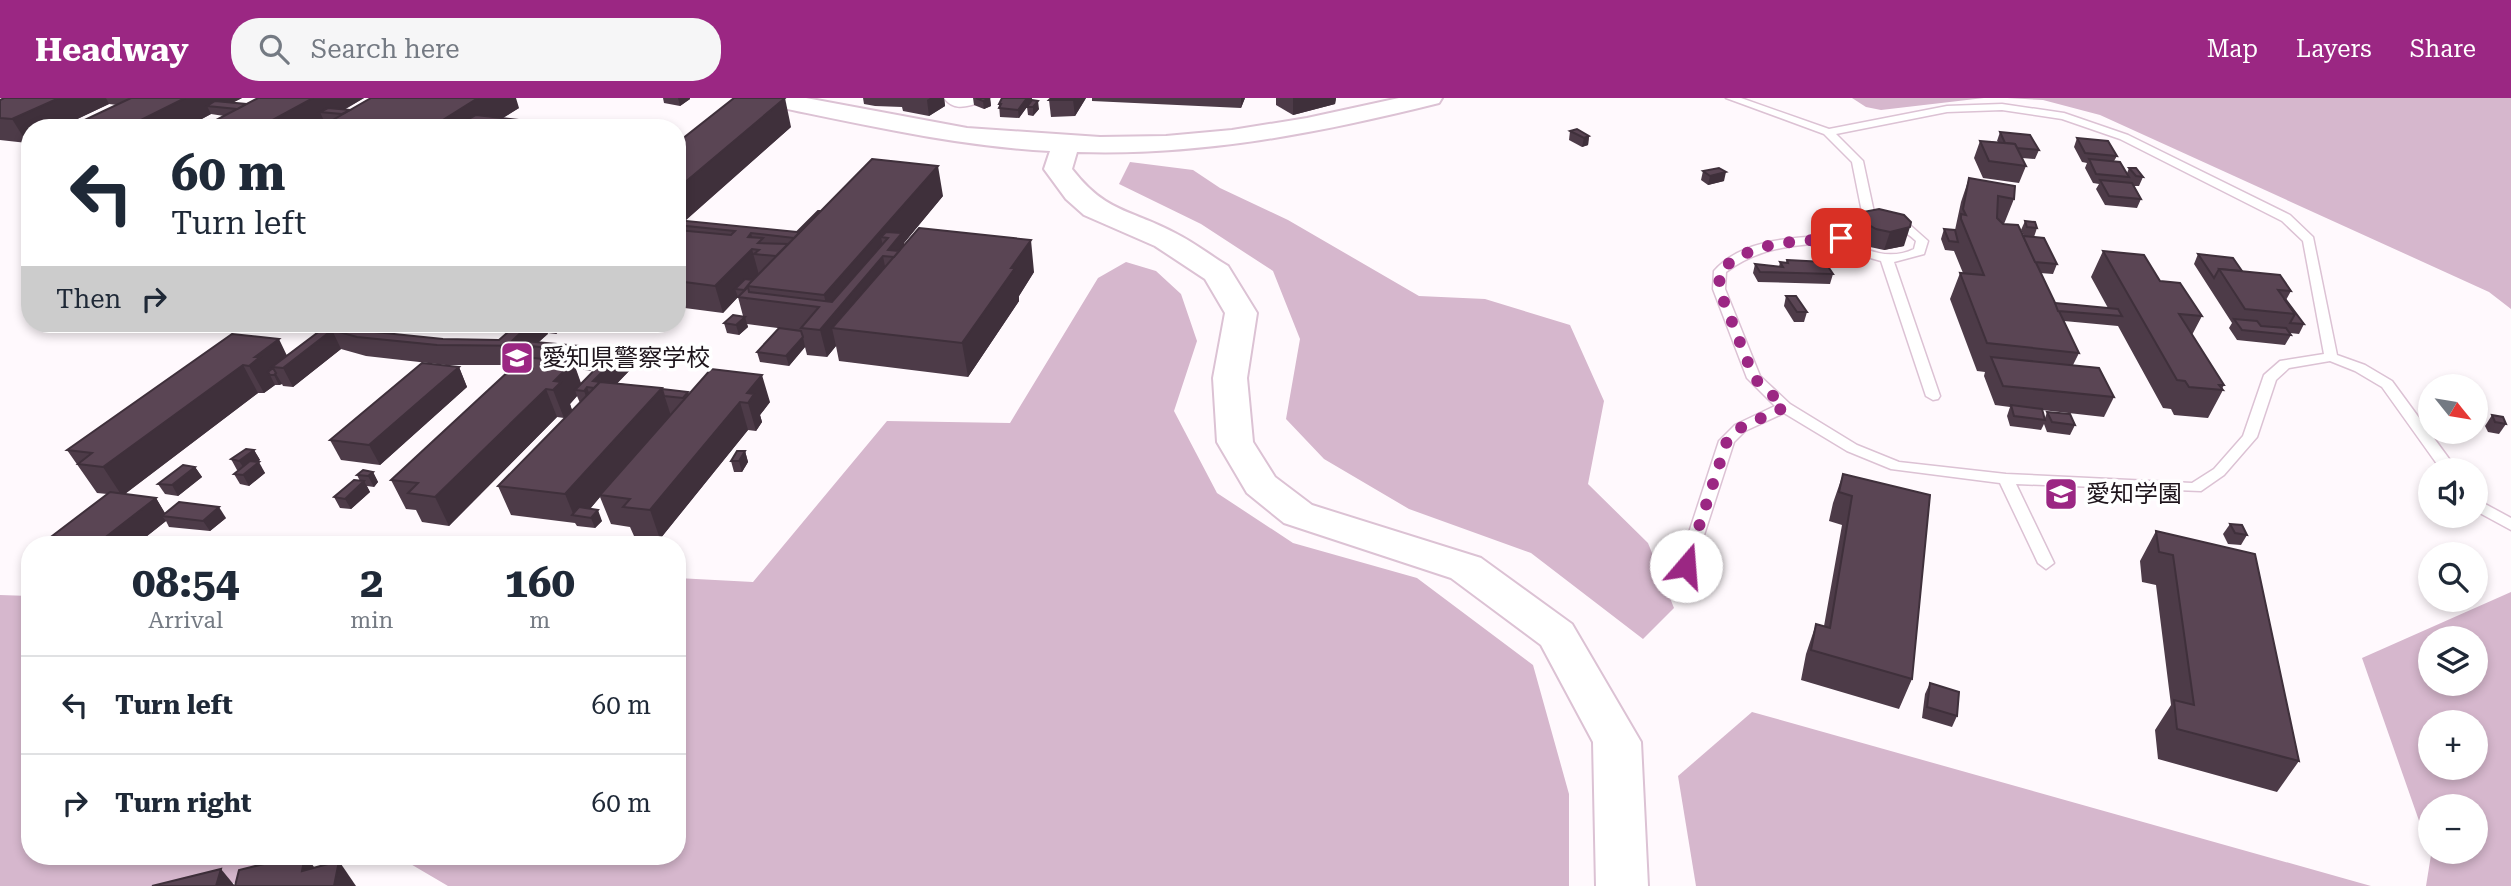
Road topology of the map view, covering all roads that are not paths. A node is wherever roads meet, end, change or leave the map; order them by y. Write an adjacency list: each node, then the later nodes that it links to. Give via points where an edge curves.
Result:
1 (768, 98): 7 (street, via 964,135)
2 (954, 98): 3 (street, via 959,102)
3 (975, 98)
4 (1430, 98): 7 (street, via 1230,138)
5 (1731, 98): 6 (lane)
6 (1828, 132): 8 (lane, via 1857,161); 11 (lane, via 1947,109 2002,107 2064,116 2124,137 2286,218 2309,240)
7 (1066, 144): 20 (street, via 1058,169 1076,192 1094,209 1166,240 1217,273 1241,313 1230,378 1235,442 1261,485 1298,514 1466,568 1557,635 1617,742)
8 (1870, 220): 9 (lane, via 1845,224 1840,228); 10 (lane, via 1902,226 1922,241 1915,254)
9 (1841, 238): 10 (lane, via 1863,252); 13 (lane, via 1767,245 1735,256 1720,271 1719,289 1754,378)
10 (1886, 257): 12 (lane)
11 (2330, 357): 14 (lane, via 2387,384); 15 (lane, via 2285,364 2269,378 2250,437 2219,471 2195,488)
12 (1933, 396)
13 (1785, 407): 15 (lane, via 1852,449 1896,466); 19 (lane, via 1740,428 1727,441)
14 (2441, 458)
15 (2006, 479): 18 (lane)
16 (2488, 511): 17 (lane)
17 (2511, 525)
18 (2046, 563)
19 (1686, 566)
20 (1622, 886)

